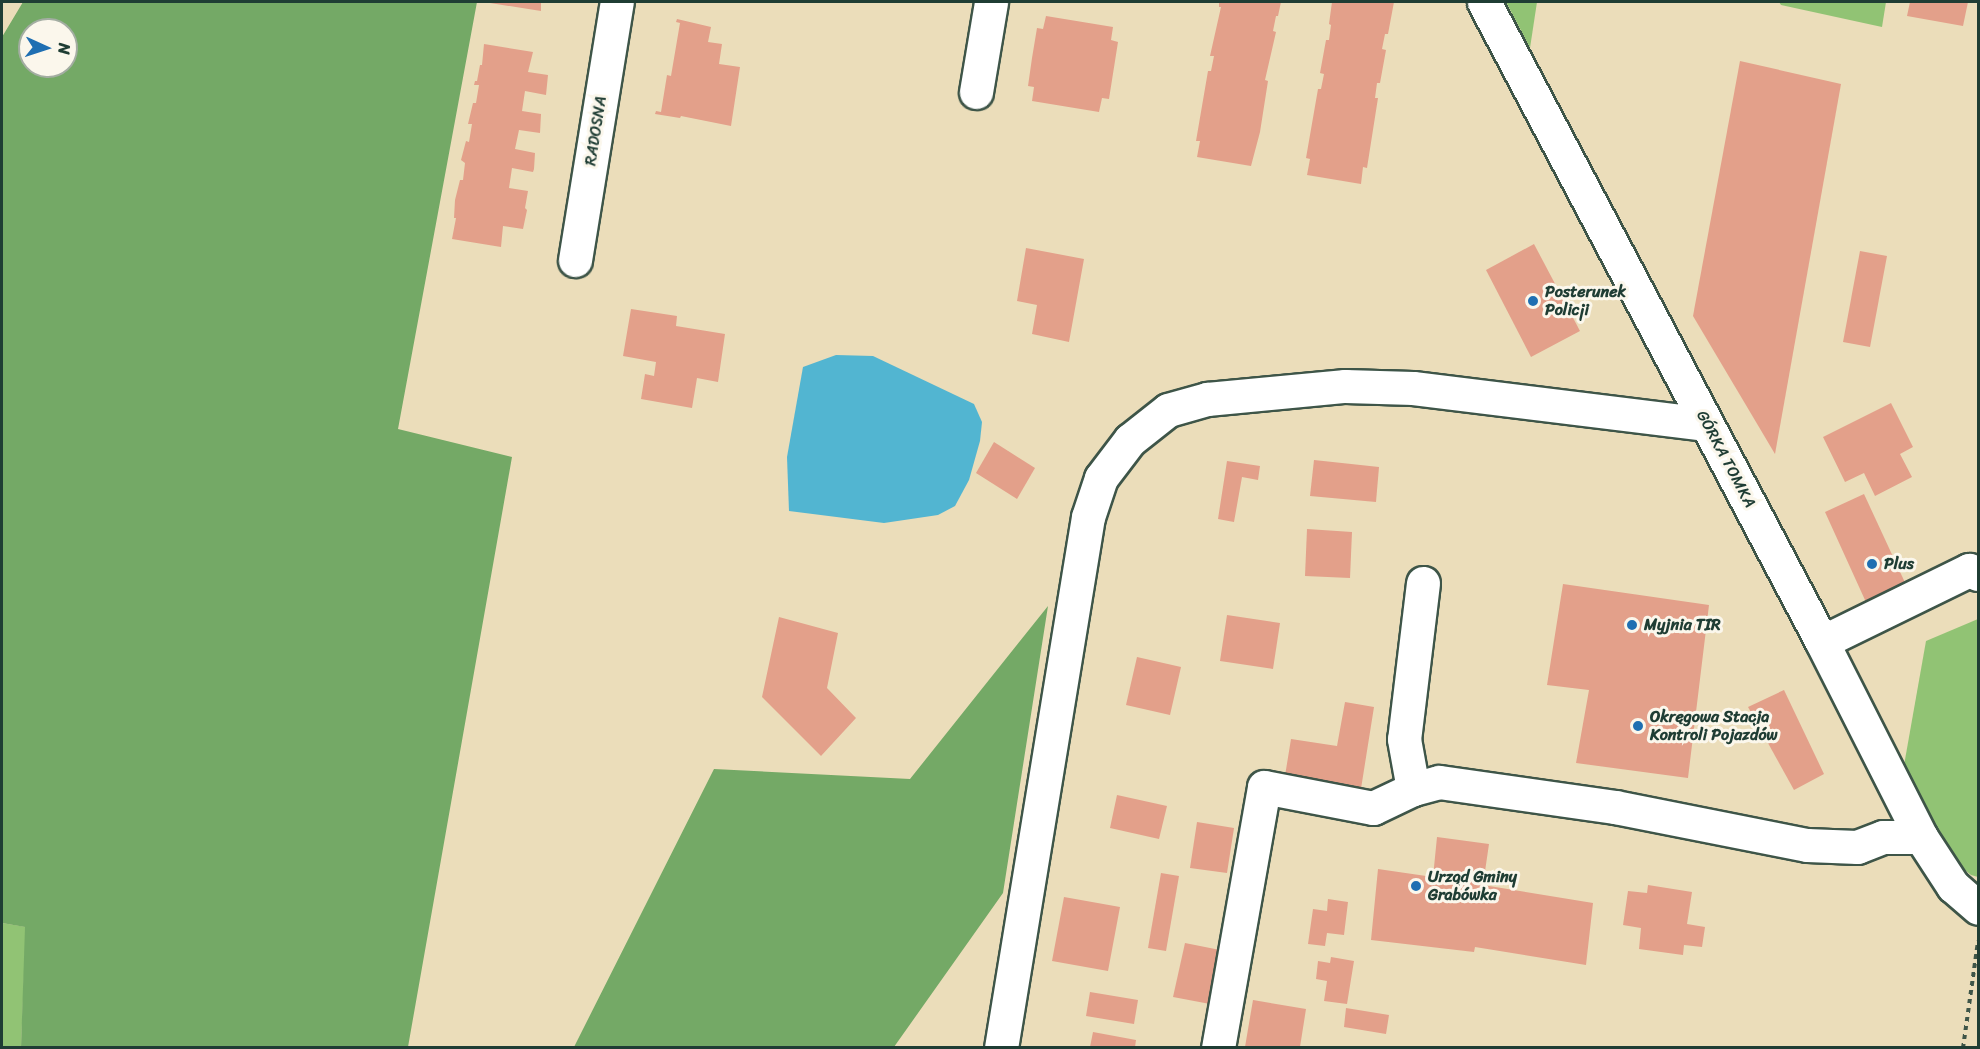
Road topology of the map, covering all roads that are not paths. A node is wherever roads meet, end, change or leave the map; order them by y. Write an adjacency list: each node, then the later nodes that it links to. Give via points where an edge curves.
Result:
1 (618, 2): 5 (street, RADOSNA)
2 (991, 2): 4 (street)
3 (1484, 2): 6 (street, GÓRKA TOMKA)
4 (976, 92)
5 (575, 260)
6 (1707, 424): 9 (street, GÓRKA TOMKA); 13 (street, via 1413,388 1344,386 1207,399 1168,410 1130,440 1101,478 1088,517)
7 (1978, 574): 9 (street, via 1969,570)
8 (1423, 583): 10 (street, via 1404,740)
9 (1822, 642): 11 (street, GÓRKA TOMKA)
10 (1413, 789): 11 (street, via 1439,782 1615,807 1807,844 1857,847 1883,837); 14 (street, via 1373,808 1264,787)
11 (1921, 837): 12 (street, GÓRKA TOMKA, via 1953,886)
12 (1978, 908)
13 (1001, 1047)
14 (1218, 1047)

